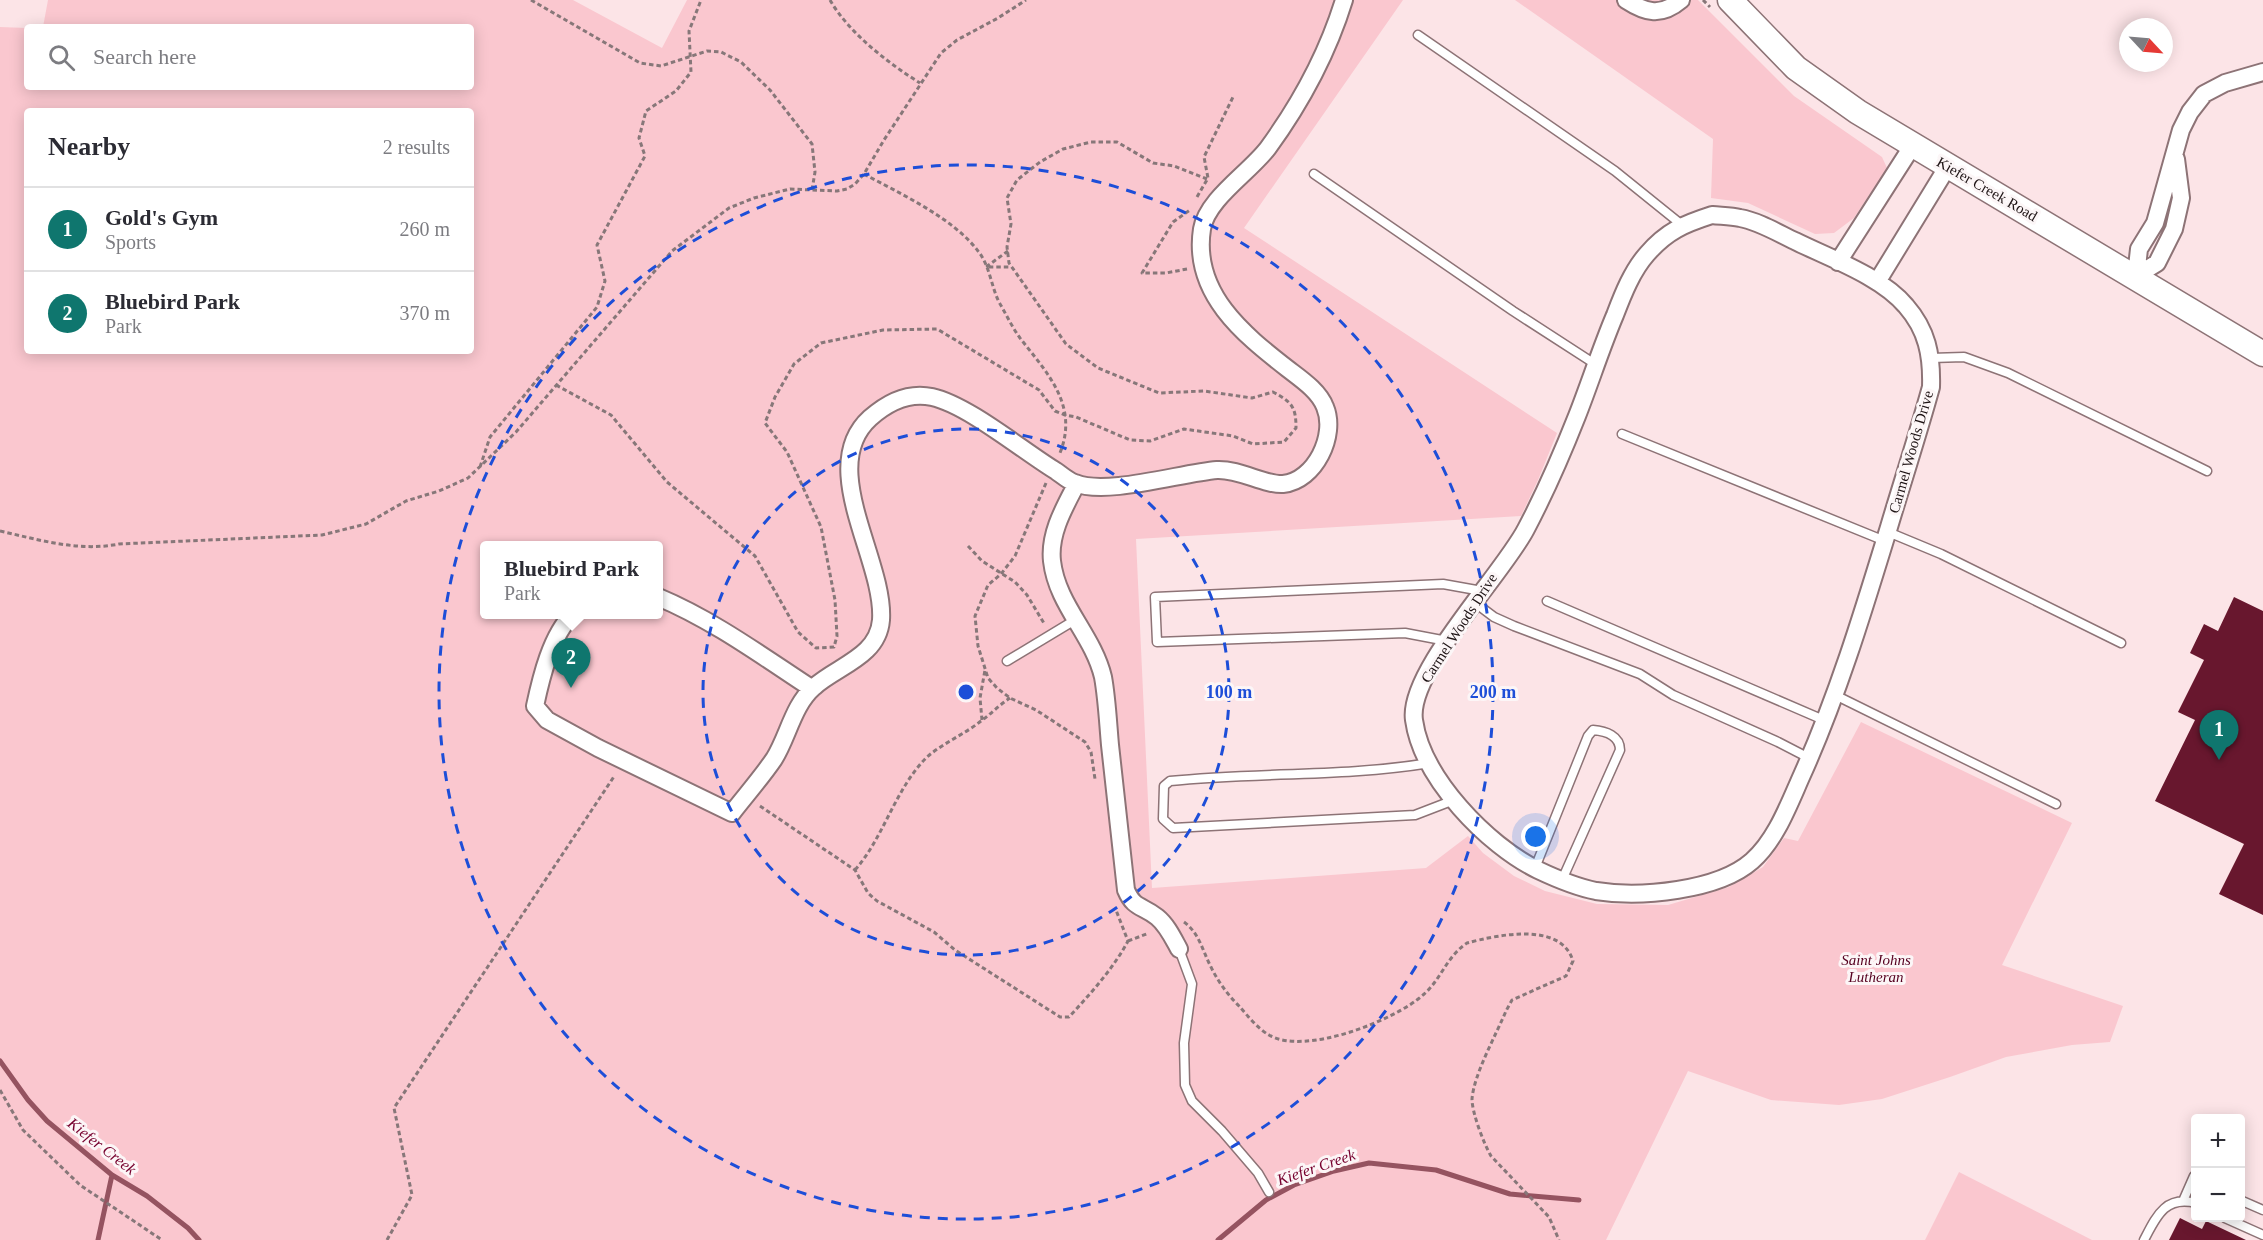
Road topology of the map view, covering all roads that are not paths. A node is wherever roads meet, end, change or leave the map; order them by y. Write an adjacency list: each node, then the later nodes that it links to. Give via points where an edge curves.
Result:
1 (1344, 0): 19 (street, via 1326,50 1282,128 1236,183 1215,200 1202,225 1202,263 1219,306 1238,327 1307,384 1325,406 1328,427 1319,458 1306,474 1280,484 1223,470 1110,487)
2 (1626, 0): 3 (street, via 1654,13)
3 (1681, 0)
4 (1730, 0): 7 (street, Kiefer Creek Road, via 1796,68)
5 (1418, 35): 10 (lane, via 1615,171)
6 (2263, 72): 12 (street, via 2204,94 2190,112 2175,153 2181,198 2174,230 2157,263)
7 (1913, 145): 8 (street, Kiefer Creek Road); 11 (street)
8 (1948, 166): 12 (street, Kiefer Creek Road); 13 (street)
9 (1314, 174): 16 (lane)
10 (1682, 225): 11 (street, Carmel Woods Drive, via 1712,215 1741,218); 16 (street, Carmel Woods Drive, via 1644,257 1626,288)
11 (1838, 262): 13 (street, Carmel Woods Drive)
12 (2136, 276): 14 (street, Kiefer Creek Road)
13 (1877, 282): 15 (street, Carmel Woods Drive, via 1904,304 1918,323)
14 (2263, 354)
15 (1931, 358): 18 (lane, via 1964,357 2008,373); 20 (street, Carmel Woods Drive, via 1931,387)
16 (1595, 364): 21 (street, Carmel Woods Drive, via 1577,416 1523,534)
17 (1622, 434): 20 (lane)
18 (2207, 471)
19 (1076, 484): 25 (street, via 1052,543 1059,591); 29 (street, via 986,424 933,398 906,397 886,406 867,421 855,439 849,482 872,563 881,623 874,642 856,660)
20 (1886, 536): 27 (lane, via 1941,554); 30 (street, Carmel Woods Drive)
21 (1478, 596): 26 (street, Carmel Woods Drive); 26 (lane, via 1443,584 1155,597 1157,642 1405,633); 32 (lane, via 1494,617 1640,674 1673,695)
22 (663, 599): 29 (street, via 738,640)
23 (1547, 601): 31 (lane)
24 (568, 619): 29 (street, via 542,673 535,706 548,720 732,813 776,757)
25 (1075, 620): 28 (lane); 38 (street, via 1090,643 1102,676 1126,890 1131,902 1164,923)
26 (1447, 641): 33 (street, Carmel Woods Drive, via 1425,676 1413,708 1414,723)
27 (2121, 643)
28 (1007, 661)
29 (811, 688)
30 (1835, 695): 31 (street, Carmel Woods Drive); 35 (lane)
31 (1826, 721): 32 (street, Carmel Woods Drive)
32 (1809, 758): 37 (street, Carmel Woods Drive, via 1767,843 1735,875 1698,887 1623,894)
33 (1431, 763): 34 (street, Carmel Woods Drive); 34 (lane, via 1390,770 1170,781 1164,786 1164,819 1173,828 1415,815)
34 (1454, 800): 36 (street, Carmel Woods Drive, via 1483,832)
35 (2056, 804)
36 (1535, 868): 37 (street, Carmel Woods Drive); 37 (lane, via 1588,736 1598,730 1617,738 1620,750)
37 (1562, 880)
38 (1179, 949): 40 (lane, via 1192,984 1184,1043 1185,1085 1192,1101 1258,1173)
39 (2191, 1183): 41 (lane)
40 (1269, 1192)
41 (2183, 1201): 42 (lane); 47 (lane, via 2174,1202 2158,1214)
42 (2191, 1202)
43 (2245, 1202): 44 (lane)
44 (2263, 1210)
45 (2234, 1222): 46 (lane)
46 (2263, 1235)
47 (2144, 1240)

